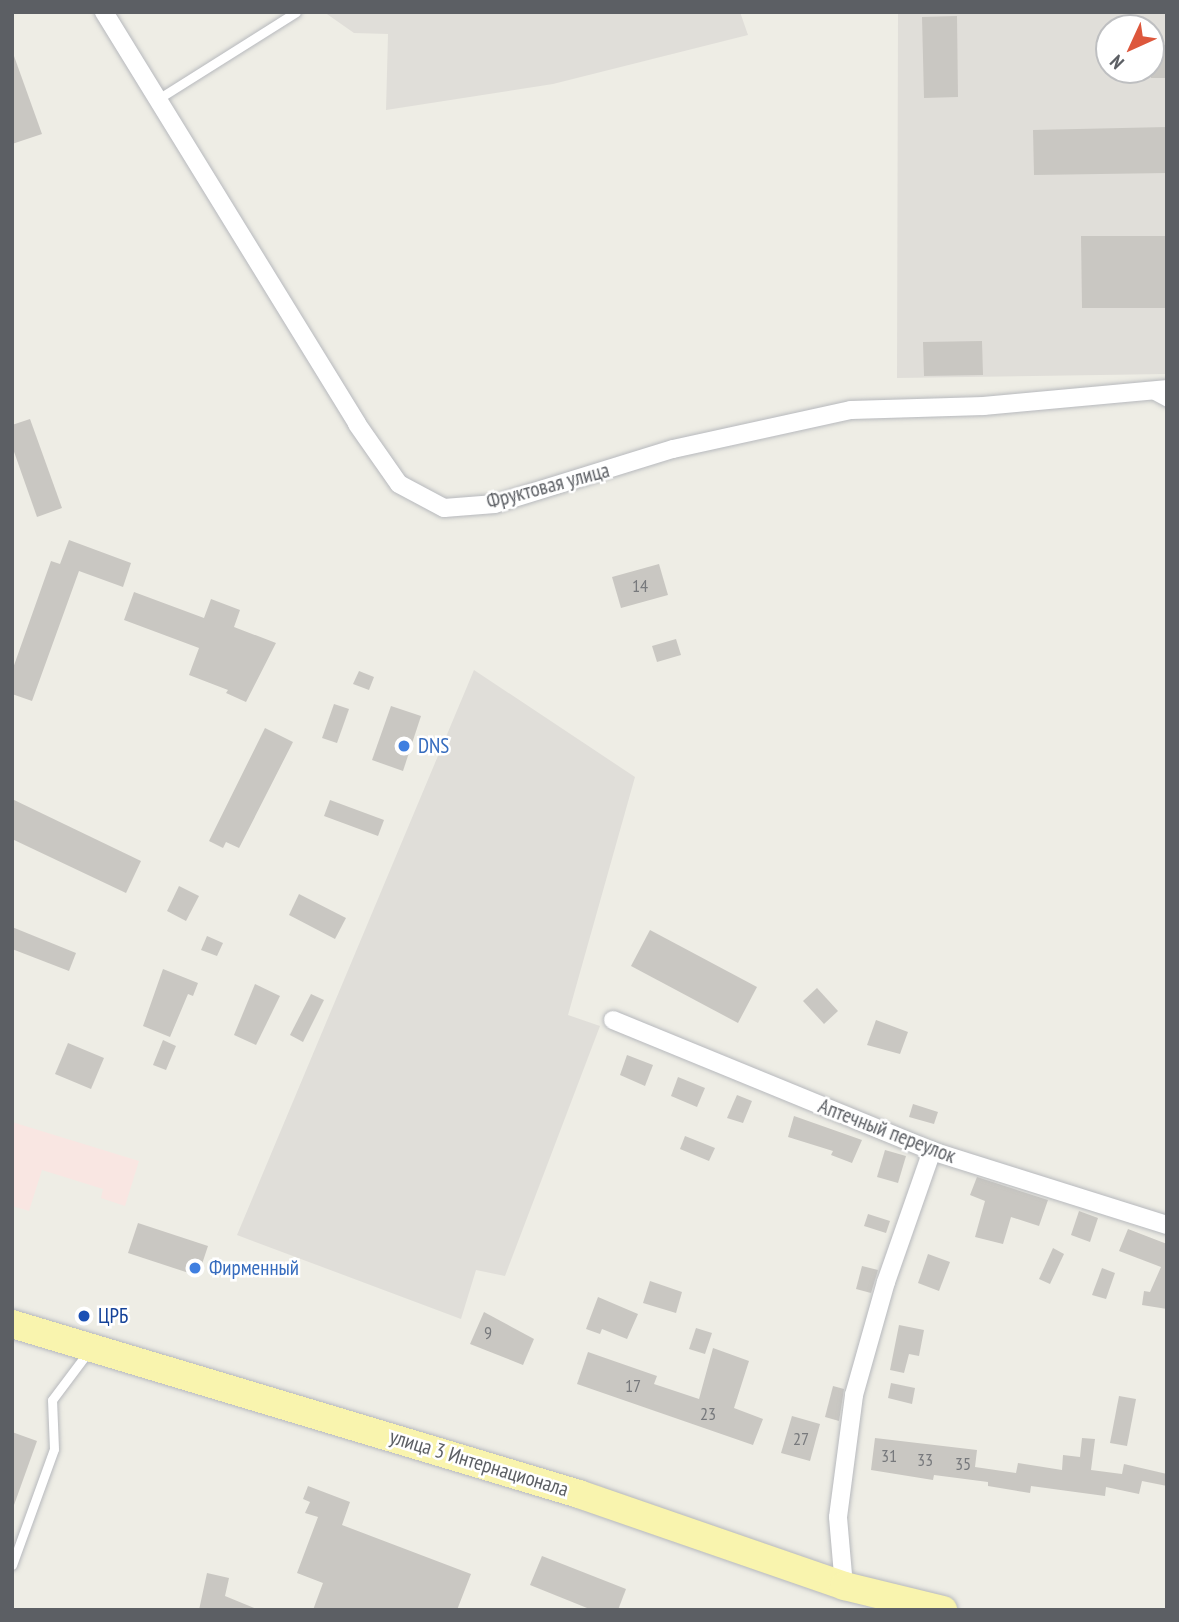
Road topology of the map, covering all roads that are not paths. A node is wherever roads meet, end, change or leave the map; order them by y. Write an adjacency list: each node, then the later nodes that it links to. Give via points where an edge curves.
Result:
1 (104, 12): 3 (street, Фруктовая улица)
2 (296, 12): 3 (lane)
3 (158, 99): 5 (street, Фруктовая улица, via 357,424 399,484 444,508 495,504 673,449 851,410 984,407)
4 (1167, 389): 5 (street, Фруктовая улица)
5 (1148, 392): 6 (lane)
6 (1167, 402)
7 (613, 1020): 8 (street, Аптечный переулок)
8 (932, 1151): 9 (street, Аптечный переулок); 13 (street, via 886,1282 854,1395 838,1517)
9 (1167, 1225)
10 (12, 1324): 11 (main road, улица 3 Интернационала)
11 (90, 1349): 12 (lane, via 52,1400 54,1449); 13 (main road, улица 3 Интернационала, via 553,1486)
12 (12, 1566)
13 (844, 1586): 14 (main road, улица 3 Интернационала)
14 (943, 1610)

